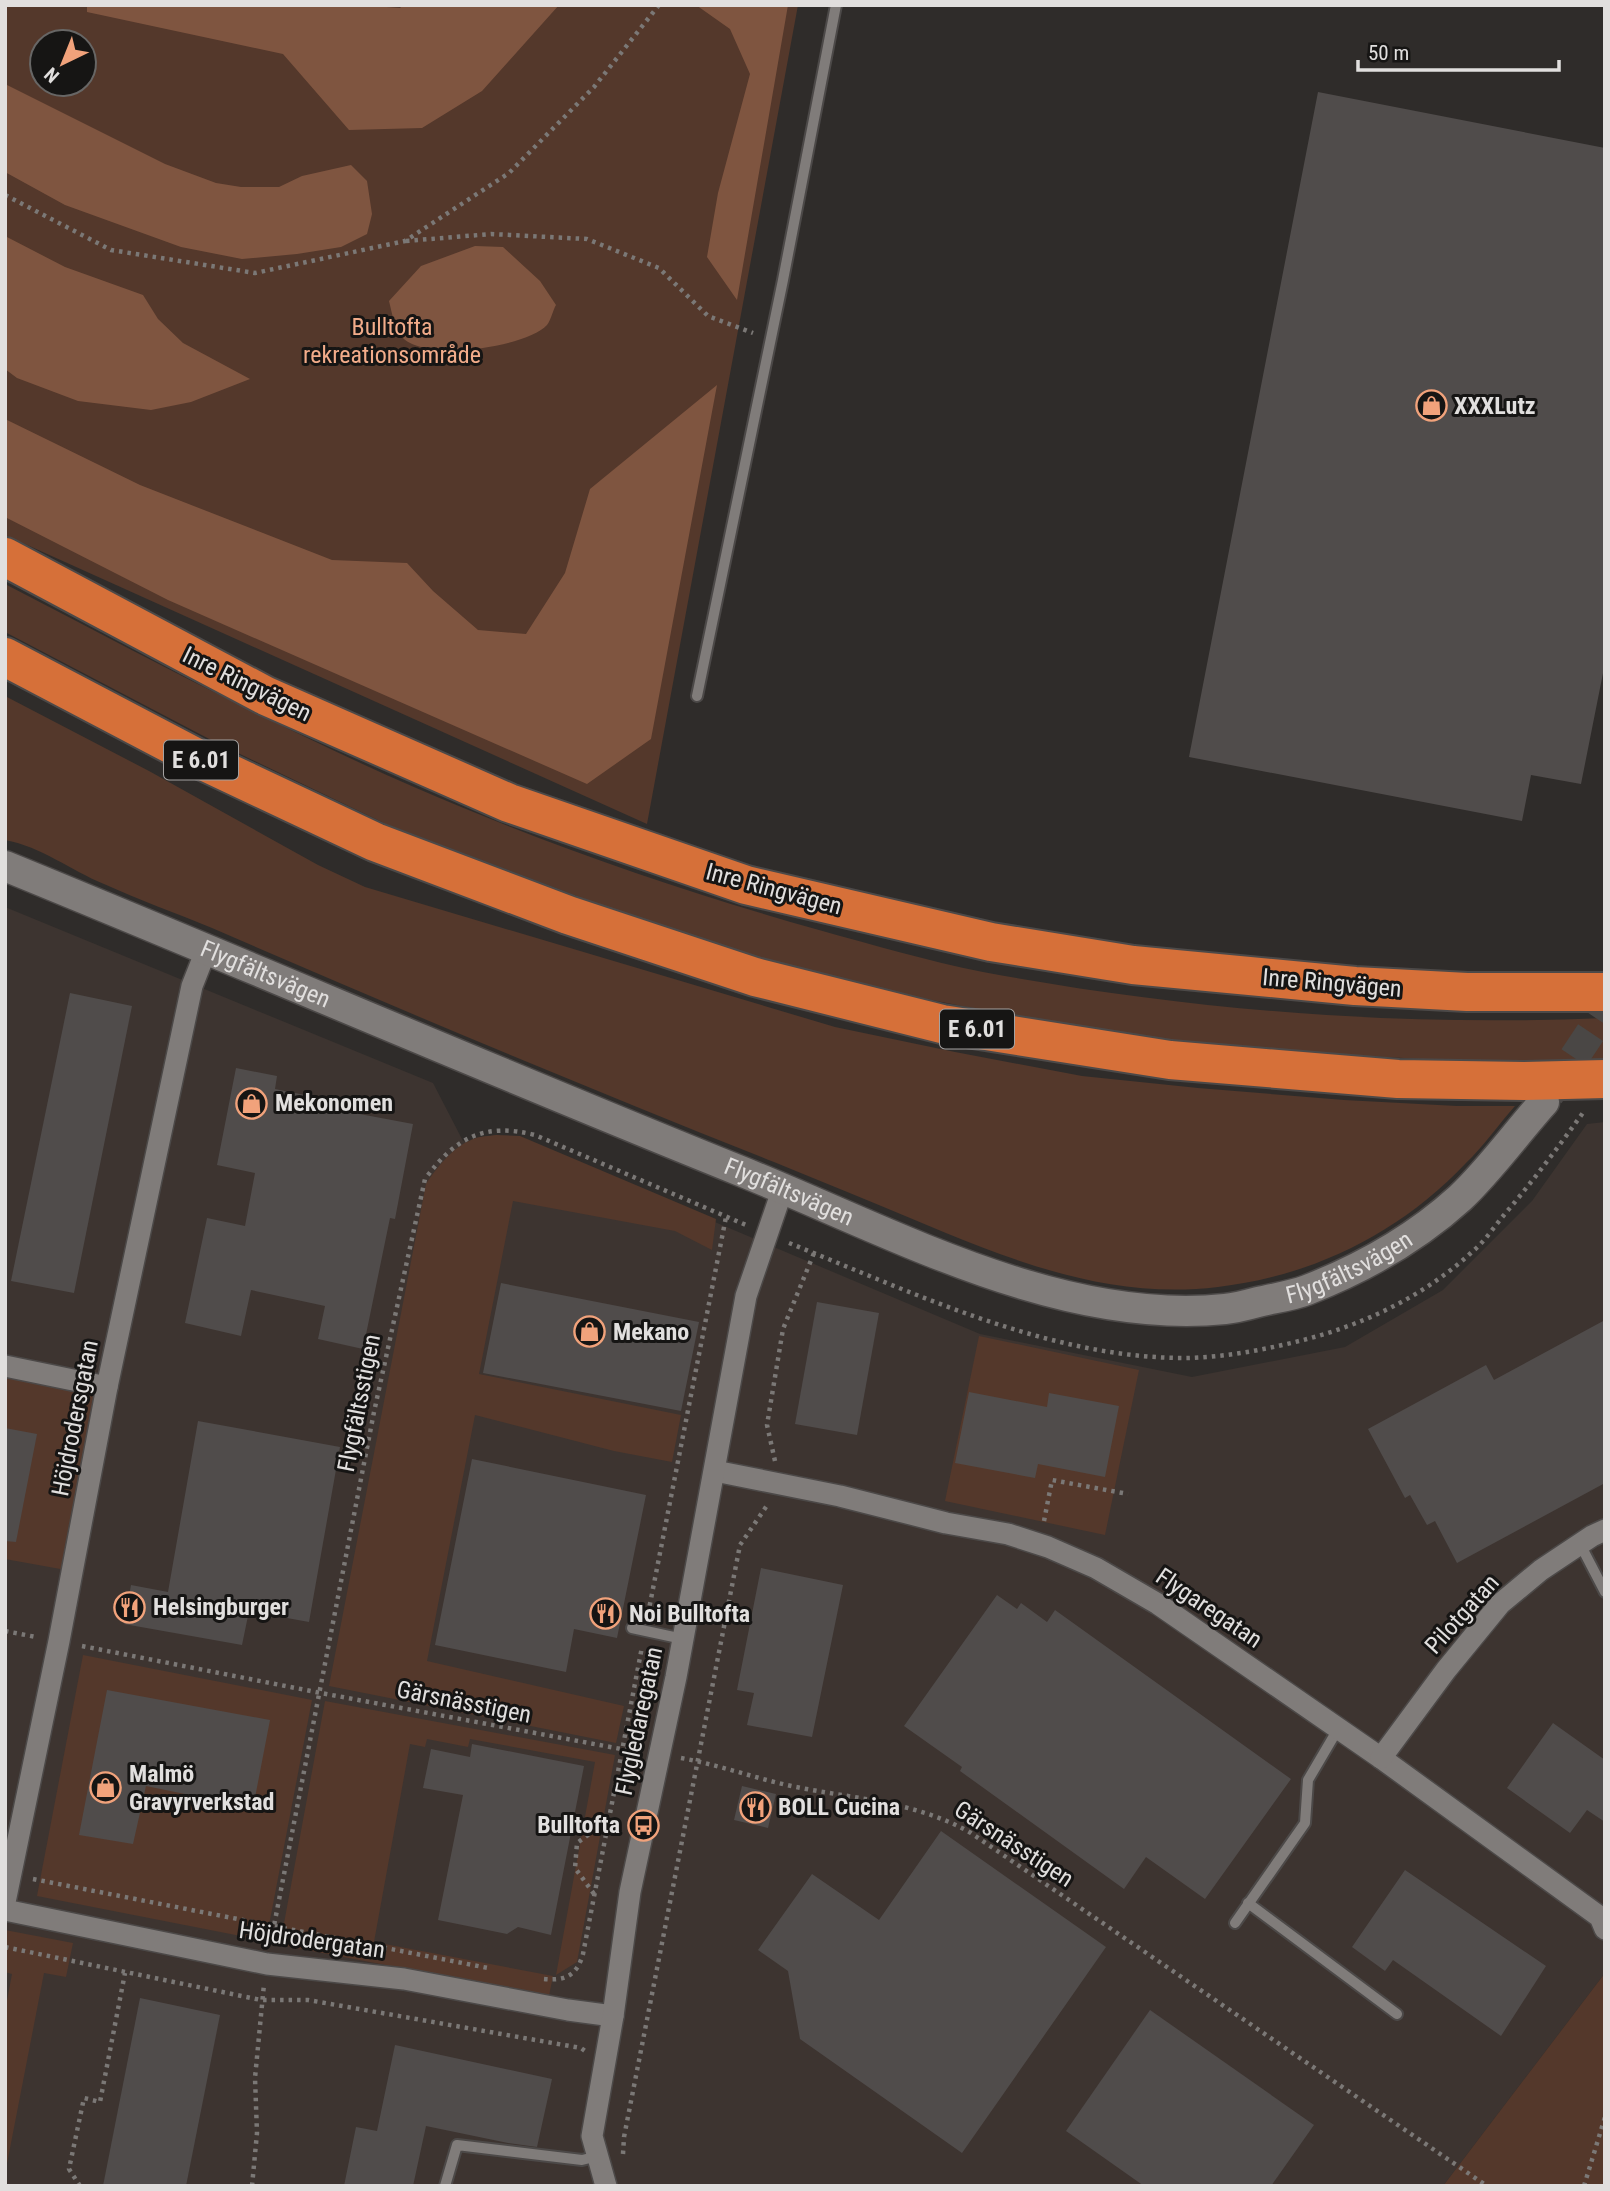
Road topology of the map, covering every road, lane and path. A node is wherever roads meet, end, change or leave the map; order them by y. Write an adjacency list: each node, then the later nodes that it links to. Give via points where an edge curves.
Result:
1 (659, 5): 4 (path, via 594,87 509,173)
2 (836, 5): 5 (lane)
3 (5, 195): 4 (path, via 111,250 255,273)
4 (405, 241): 5 (path, via 491,234 587,239 659,268 708,316)
5 (770, 340): 8 (lane)
6 (5, 558): 11 (highway, Inre Ringvägen, via 266,696 509,803 746,886 991,942 1133,965 1355,986)
7 (14, 663): 12 (highway, E 6.01, via 199,759 375,842 568,915 755,977 943,1024 1170,1060 1398,1079)
8 (697, 696)
9 (5, 866): 10 (street, Flygfältsvägen)
10 (207, 948): 14 (street, Flygfältsvägen); 19 (street, Höjdrodersgatan, via 192,986)
11 (1605, 992)
12 (1605, 1079)
13 (1544, 1102): 14 (street, Flygfältsvägen, via 1461,1197 1396,1248 1305,1291 1227,1309 1162,1311 1091,1301 1013,1281)
14 (783, 1188): 16 (street, Flygledaregatan)
15 (726, 1217): 16 (path, Flygfältsstigen); 28 (path); 32 (path, Flygfältsstigen, via 519,1131 488,1131 447,1151 425,1179 419,1199)
16 (768, 1234): 20 (street, Flygledaregatan, via 746,1296)
17 (814, 1253): 21 (path, via 783,1329 766,1425)
18 (5, 1366): 19 (street)
19 (107, 1387): 31 (street, Höjdrodersgatan)
20 (715, 1471): 21 (street, Flygaregatan); 30 (street, Flygledaregatan)
21 (780, 1485): 24 (street, Flygaregatan); 37 (path, via 740,1545)
22 (1128, 1494): 24 (path, via 1052,1480)
23 (1605, 1530): 25 (street, Pilotgatan)
24 (1039, 1544): 33 (street, Flygaregatan, via 1139,1592)
25 (1580, 1544): 26 (lane); 36 (street, Pilotgatan, via 1500,1604)
26 (1605, 1592)
27 (632, 1628): 28 (lane)
28 (645, 1630): 30 (lane); 34 (path)
29 (5, 1631): 31 (path)
30 (683, 1639): 35 (street, Flygledaregatan)
31 (59, 1641): 32 (path); 39 (street, Höjdrodersgatan)
32 (321, 1693): 34 (path, Gärsnässtigen)
33 (1338, 1728): 36 (street, Flygaregatan); 42 (lane, via 1308,1780 1305,1823)
34 (623, 1750): 35 (path, Gärsnässtigen); 38 (path)
35 (658, 1754): 37 (path, Gärsnässtigen); 51 (street, Flygledaregatan, via 630,1892)
36 (1381, 1758): 45 (street, Flygaregatan, via 1600,1917)
37 (699, 1761): 55 (path, via 624,2137); 59 (path, Gärsnässtigen, via 946,1819)
38 (610, 1819): 40 (path); 40 (path, via 577,1843 575,1868)
39 (11, 1874): 41 (street, Höjdrodersgatan); 47 (path)
40 (595, 1894): 49 (path, via 575,1972 566,1979)
41 (5, 1902)
42 (1248, 1903): 44 (lane); 50 (lane)
43 (5, 1910): 51 (street, Höjdrodergatan, via 267,1964 404,1979)
44 (1235, 1923)
45 (1605, 1929)
46 (5, 1947): 48 (path)
47 (498, 1970)
48 (125, 1973): 52 (path, via 261,2000 309,2000); 56 (path, via 100,2102 85,2098 69,2169)
49 (538, 1978)
50 (1397, 2014)
51 (613, 2016): 54 (street, Flygledaregatan, via 592,2136)
52 (562, 2045)
53 (1605, 2117): 60 (path)
54 (597, 2156): 57 (lane, via 570,2160 457,2144); 58 (street, Flygledaregatan)
55 (624, 2162)
56 (80, 2186)
57 (445, 2186)
58 (606, 2186)
59 (1487, 2186)
60 (1584, 2186)

